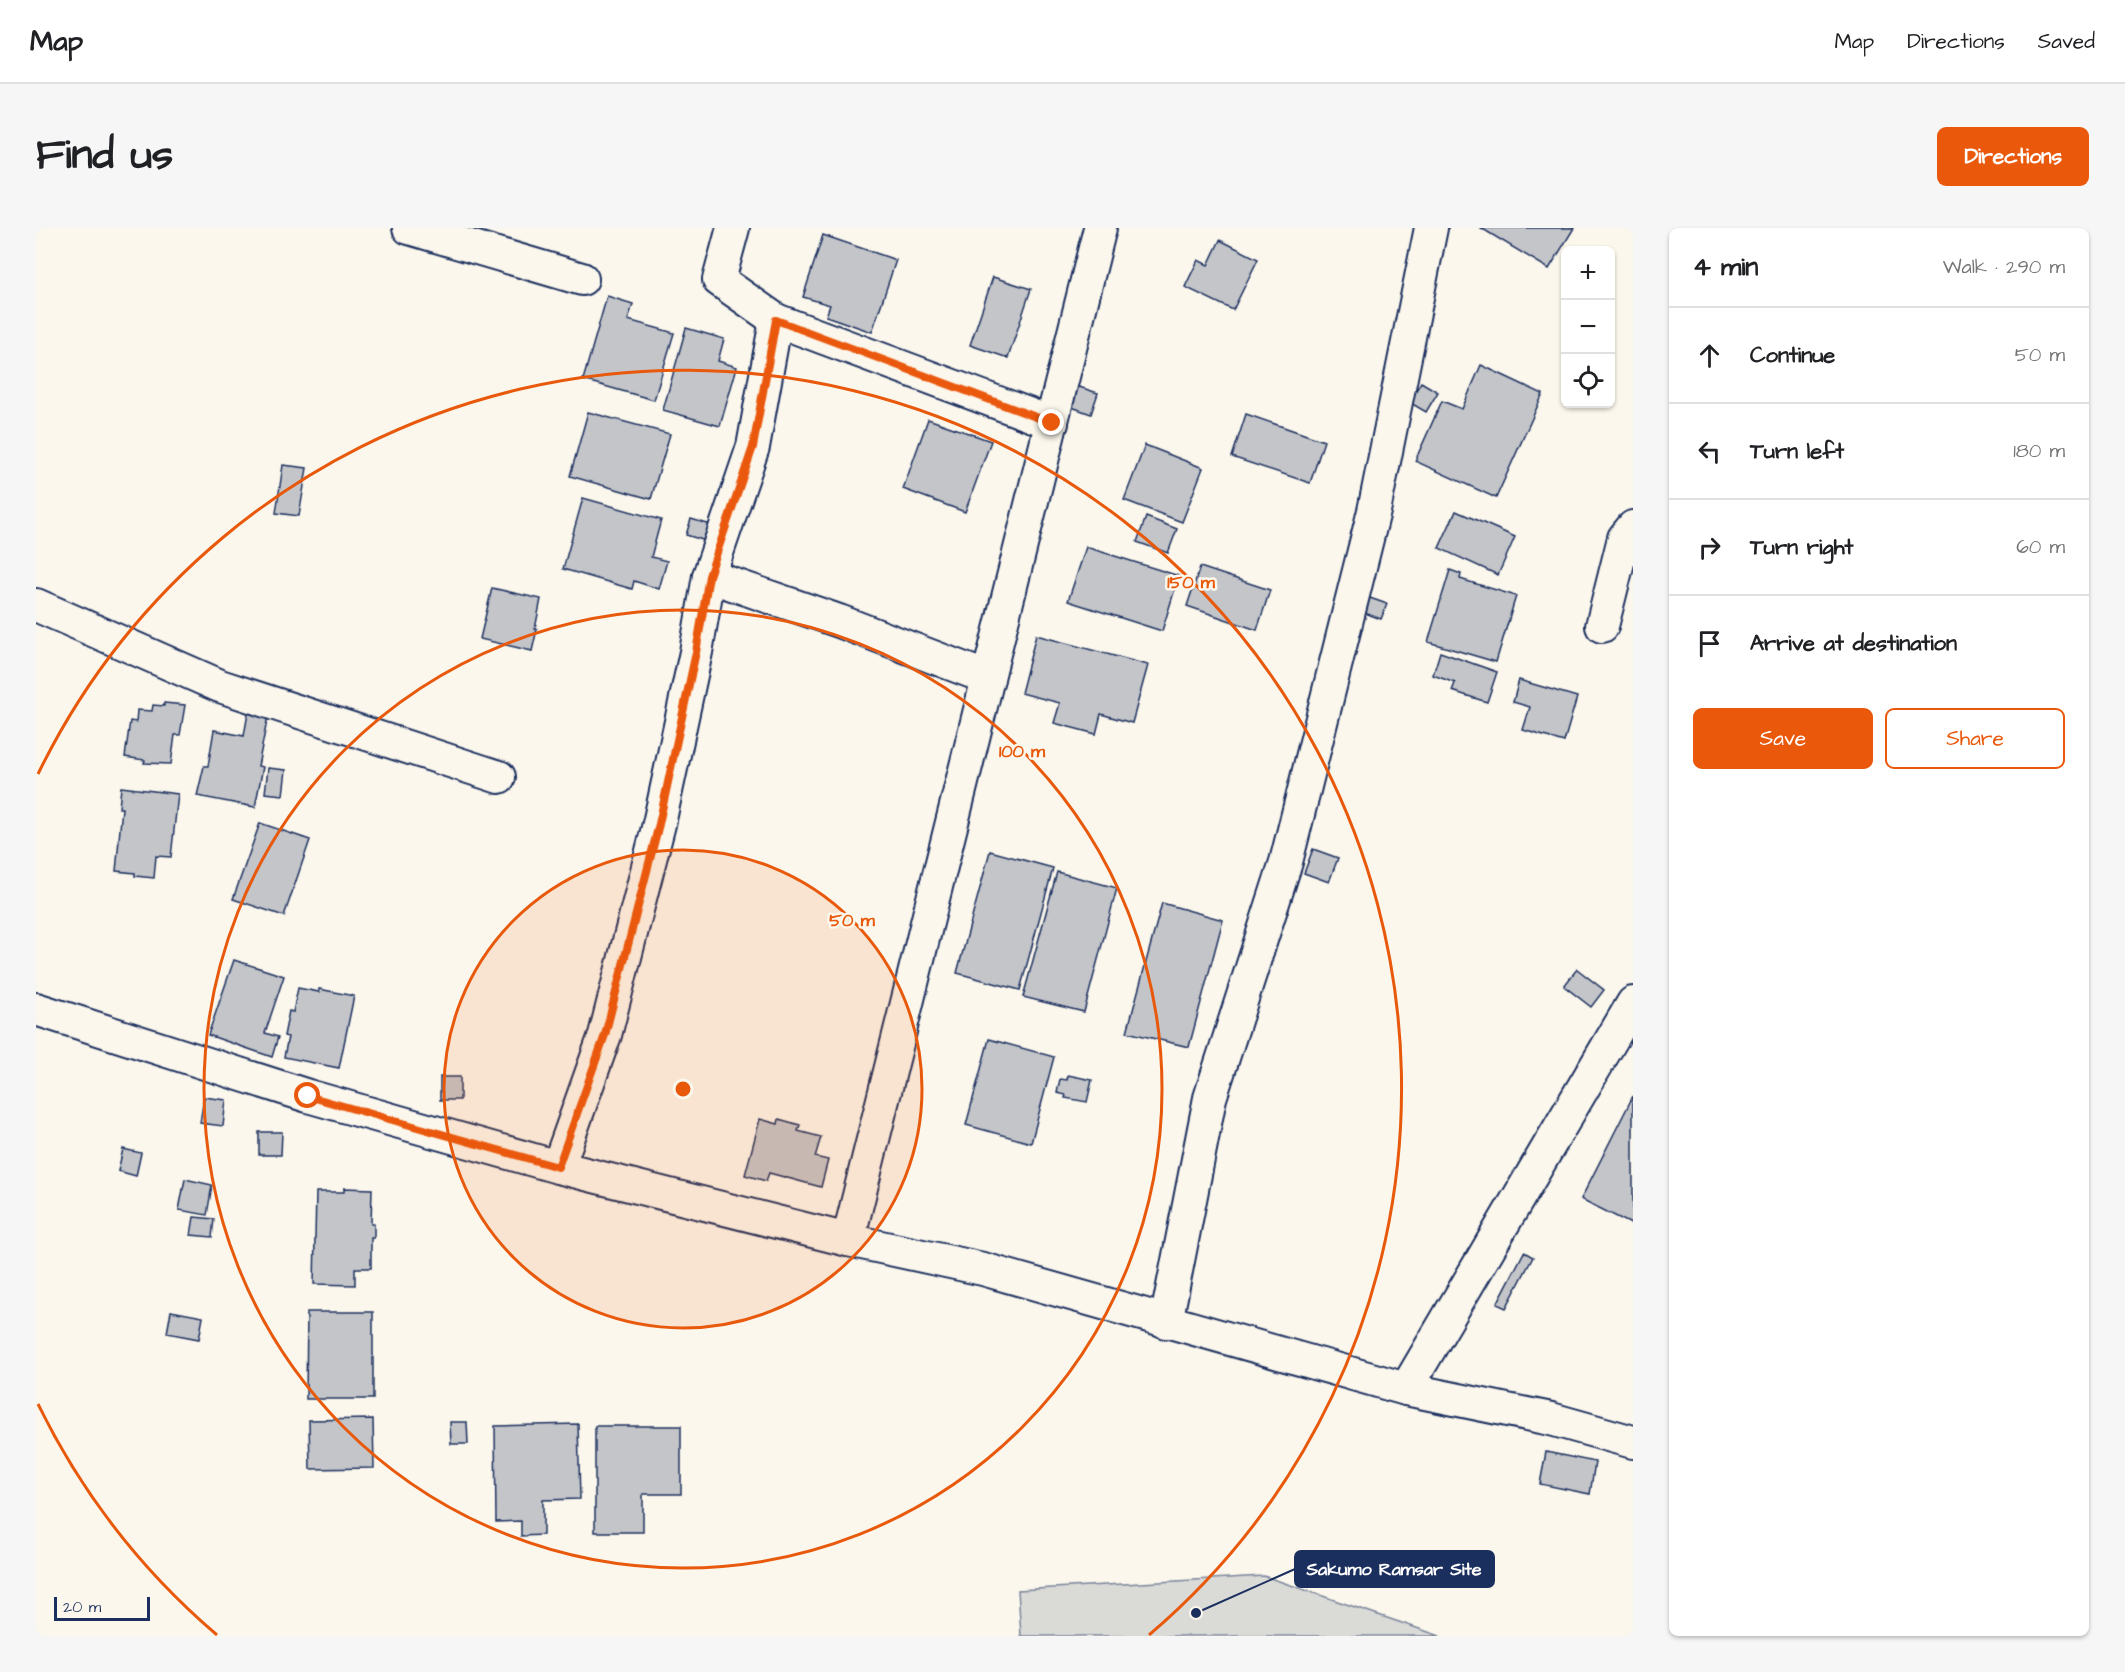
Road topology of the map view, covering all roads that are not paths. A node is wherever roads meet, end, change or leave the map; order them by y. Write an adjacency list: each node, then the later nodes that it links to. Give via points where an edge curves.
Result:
1 (409, 228): 5 (street)
2 (733, 228): 6 (street, via 719,280)
3 (1100, 228): 7 (street)
4 (1431, 228): 18 (street, via 1374,511 1286,862 1210,1098)
5 (582, 279)
6 (776, 320): 7 (street); 9 (street, via 753,447)
7 (1052, 423): 12 (street)
8 (1633, 527): 11 (street, via 1624,538)
9 (709, 576): 12 (street); 16 (street, via 659,824 605,1035)
10 (36, 605): 13 (street, via 220,686)
11 (1602, 627)
12 (988, 678): 17 (street)
13 (499, 777)
14 (1633, 1003): 19 (street)
15 (36, 1009): 16 (street, via 308,1096)
16 (558, 1167): 17 (street)
17 (848, 1240): 18 (street, via 983,1269)
18 (1166, 1322): 19 (street)
19 (1406, 1389): 20 (street, via 1551,1419)
20 (1633, 1442)

